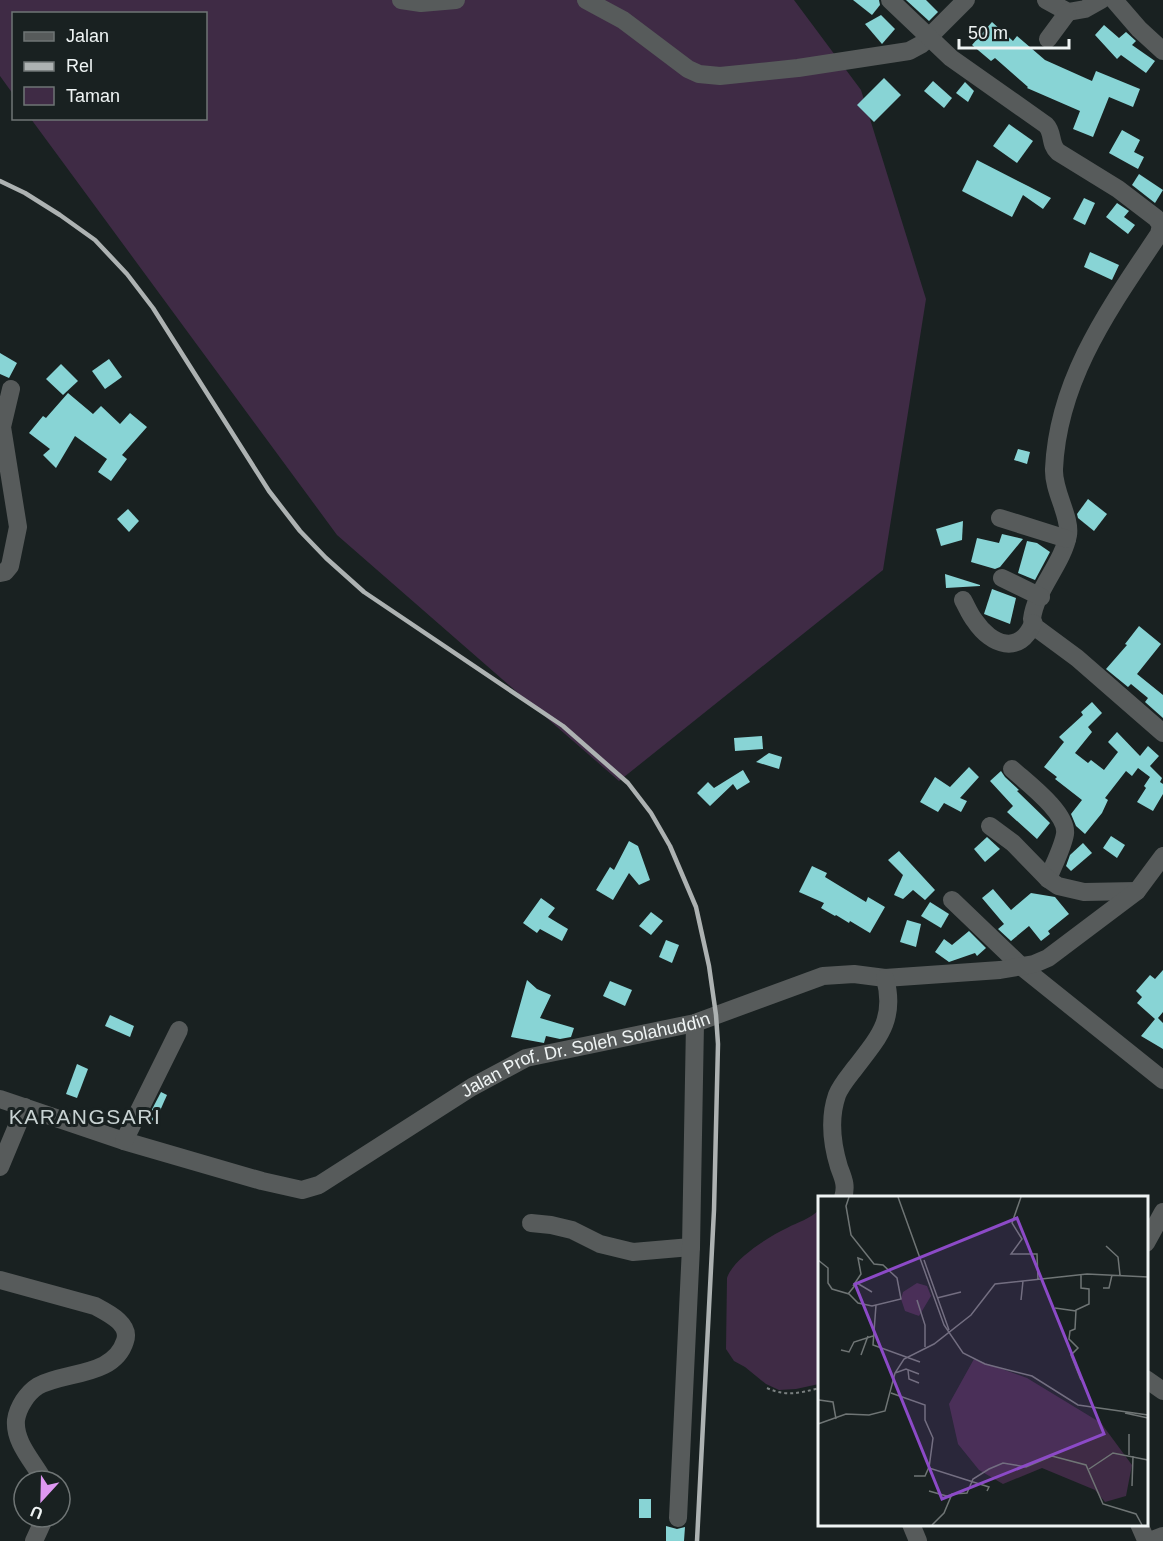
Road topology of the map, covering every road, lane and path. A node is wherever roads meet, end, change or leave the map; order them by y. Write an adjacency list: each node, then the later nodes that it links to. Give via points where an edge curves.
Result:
1 (401, 0): 2 (street)
2 (456, 0)
3 (586, 0): 10 (street, via 623,20 688,69 709,76 901,53)
4 (890, 0): 10 (street)
5 (966, 0): 10 (street)
6 (1046, 0): 9 (street)
7 (1101, 0): 9 (street)
8 (1114, 0): 12 (street)
9 (1068, 12): 11 (street)
10 (930, 38): 13 (street, via 972,74 1046,125 1058,152 1118,189 1156,218)
11 (1048, 39)
12 (1163, 51)
13 (1162, 228): 16 (street, via 1097,329 1066,399 1054,469)
14 (11, 389): 17 (street, via 2,427 18,527 10,566)
15 (1000, 518): 16 (street)
16 (1067, 539): 19 (street)
17 (0, 573)
18 (1002, 578): 19 (street)
19 (1041, 597): 21 (street)
20 (963, 600): 21 (street, via 976,623 999,642 1021,642)
21 (1033, 623): 22 (street)
22 (1163, 733)
23 (1012, 769): 26 (street, via 1056,810 1064,823 1065,833)
24 (990, 826): 26 (street)
25 (1163, 856): 27 (street, Jalan Prof. Dr. Soleh Solahuddin)
26 (1048, 879): 27 (street, via 1073,891)
27 (1137, 891): 29 (street, Jalan Prof. Dr. Soleh Solahuddin, via 1048,958)
28 (952, 900): 29 (street)
29 (1022, 967): 30 (street, Jalan Prof. Dr. Soleh Solahuddin); 33 (street)
30 (885, 978): 31 (street, Jalan Prof. Dr. Soleh Solahuddin, via 823,976); 38 (street, via 889,991 886,1023 838,1094 833,1111 834,1146 846,1188)
31 (695, 1023): 36 (street, Jalan Prof. Dr. Soleh Solahuddin, via 526,1058 472,1087 319,1185 302,1190); 42 (street)
32 (179, 1030): 36 (street)
33 (1163, 1080)
34 (0, 1099): 35 (street, Jalan Prof. Dr. Soleh Solahuddin)
35 (25, 1107): 36 (street, Jalan Prof. Dr. Soleh Solahuddin); 37 (street)
36 (124, 1141)
37 (0, 1167)
38 (843, 1196)
39 (1163, 1212): 41 (street)
40 (531, 1223): 42 (street, via 572,1230 600,1244 633,1252)
41 (1148, 1239)
42 (691, 1246): 49 (street)
43 (0, 1280): 48 (street, via 95,1306 124,1328 126,1337 108,1363 38,1386 25,1398 16,1419 19,1441)
44 (1148, 1380): 47 (street)
45 (767, 1388): 46 (path, via 780,1394)
46 (818, 1388)
47 (1163, 1391)
48 (37, 1469)
49 (678, 1518)
50 (912, 1526): 53 (street)
51 (1140, 1526): 52 (street, via 1146,1540)
52 (1163, 1536)
53 (918, 1541)

